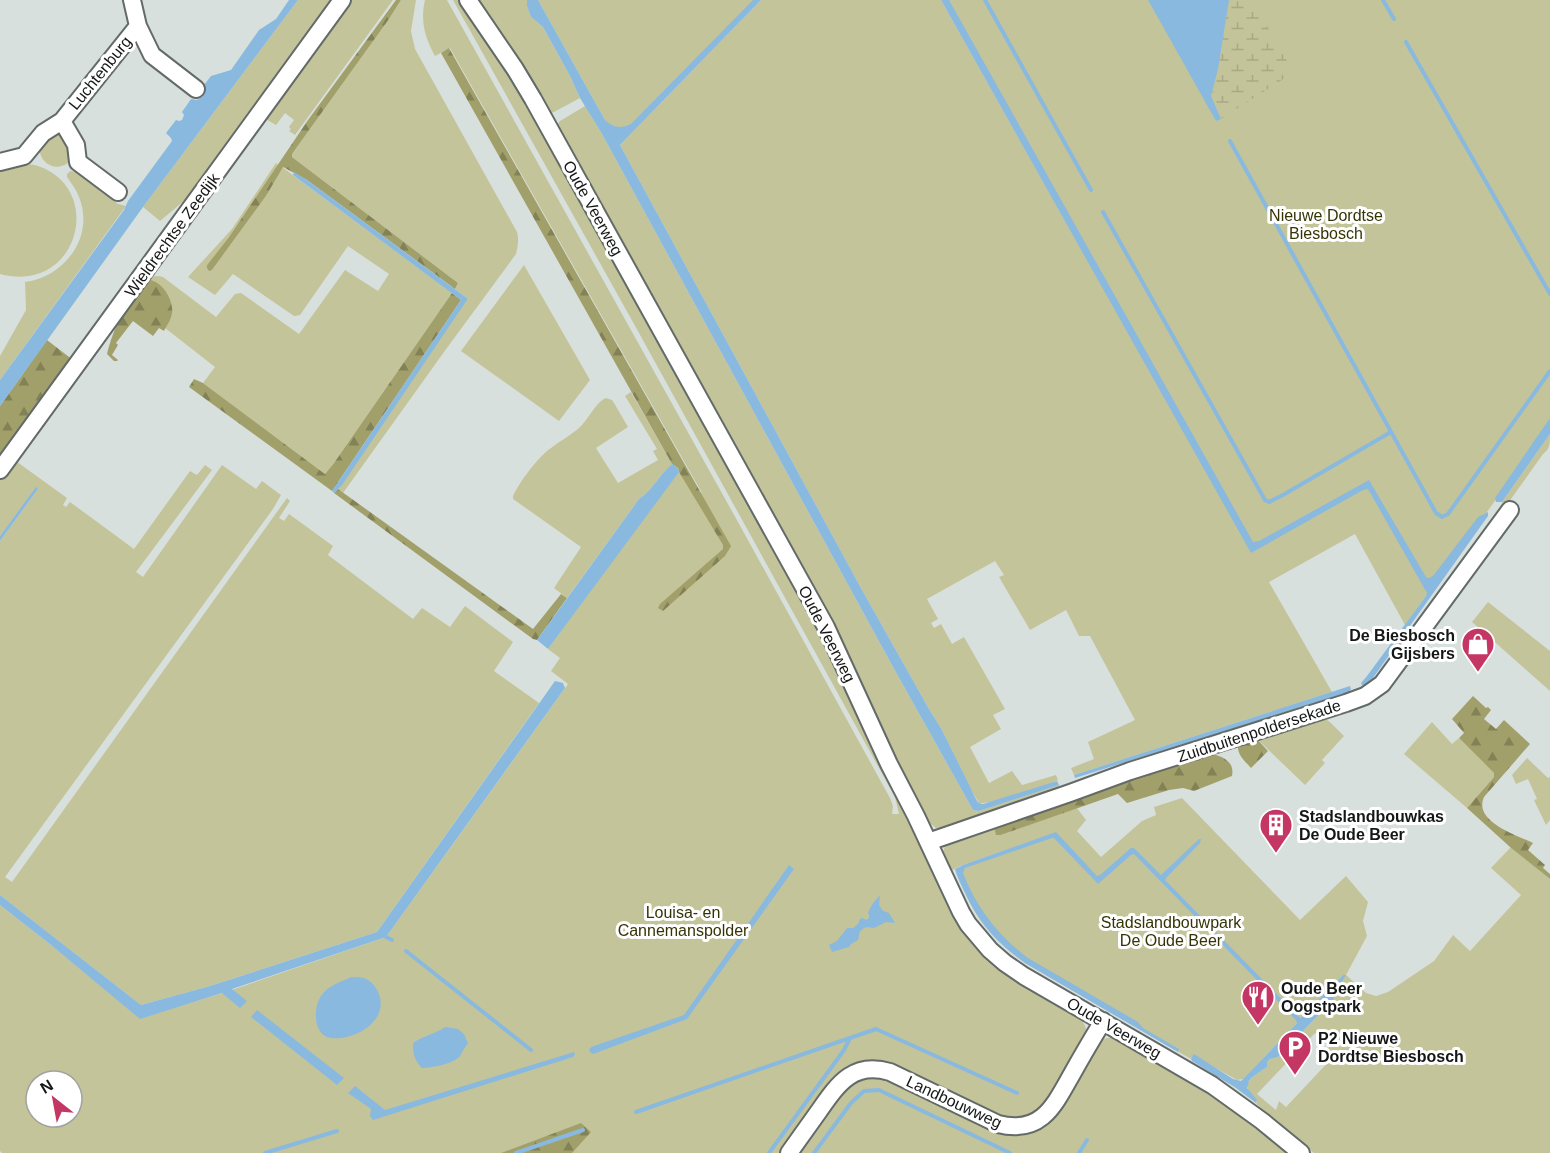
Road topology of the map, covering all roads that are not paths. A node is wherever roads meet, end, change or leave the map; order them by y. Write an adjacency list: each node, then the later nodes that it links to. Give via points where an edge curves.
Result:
1 (132, 0): 4 (street, Luchtenburg)
2 (342, 0): 9 (street, Wieldrechtse Zeedijk)
3 (468, 0): 11 (street, Oude Veerweg, via 533,99 826,627)
4 (138, 26): 5 (street, Luchtenburg, via 152,55); 6 (street, Luchtenburg)
5 (196, 89)
6 (62, 121): 7 (street, Luchtenburg, via 43,133 24,156); 8 (street, Luchtenburg, via 76,145 78,162)
7 (0, 162)
8 (118, 192)
9 (0, 470)
10 (1510, 510): 11 (street, Zuidbuitenpoldersekade, via 1382,684 1370,694 1130,771)
11 (928, 842): 12 (street, Oude Veerweg, via 961,912 990,950 1024,976)
12 (1103, 1021): 13 (street, Landbouwweg, via 1052,1109 1031,1124 998,1124 890,1072 868,1069 839,1084); 14 (street, Oude Veerweg, via 1212,1085)
13 (789, 1153)
14 (1301, 1153)

